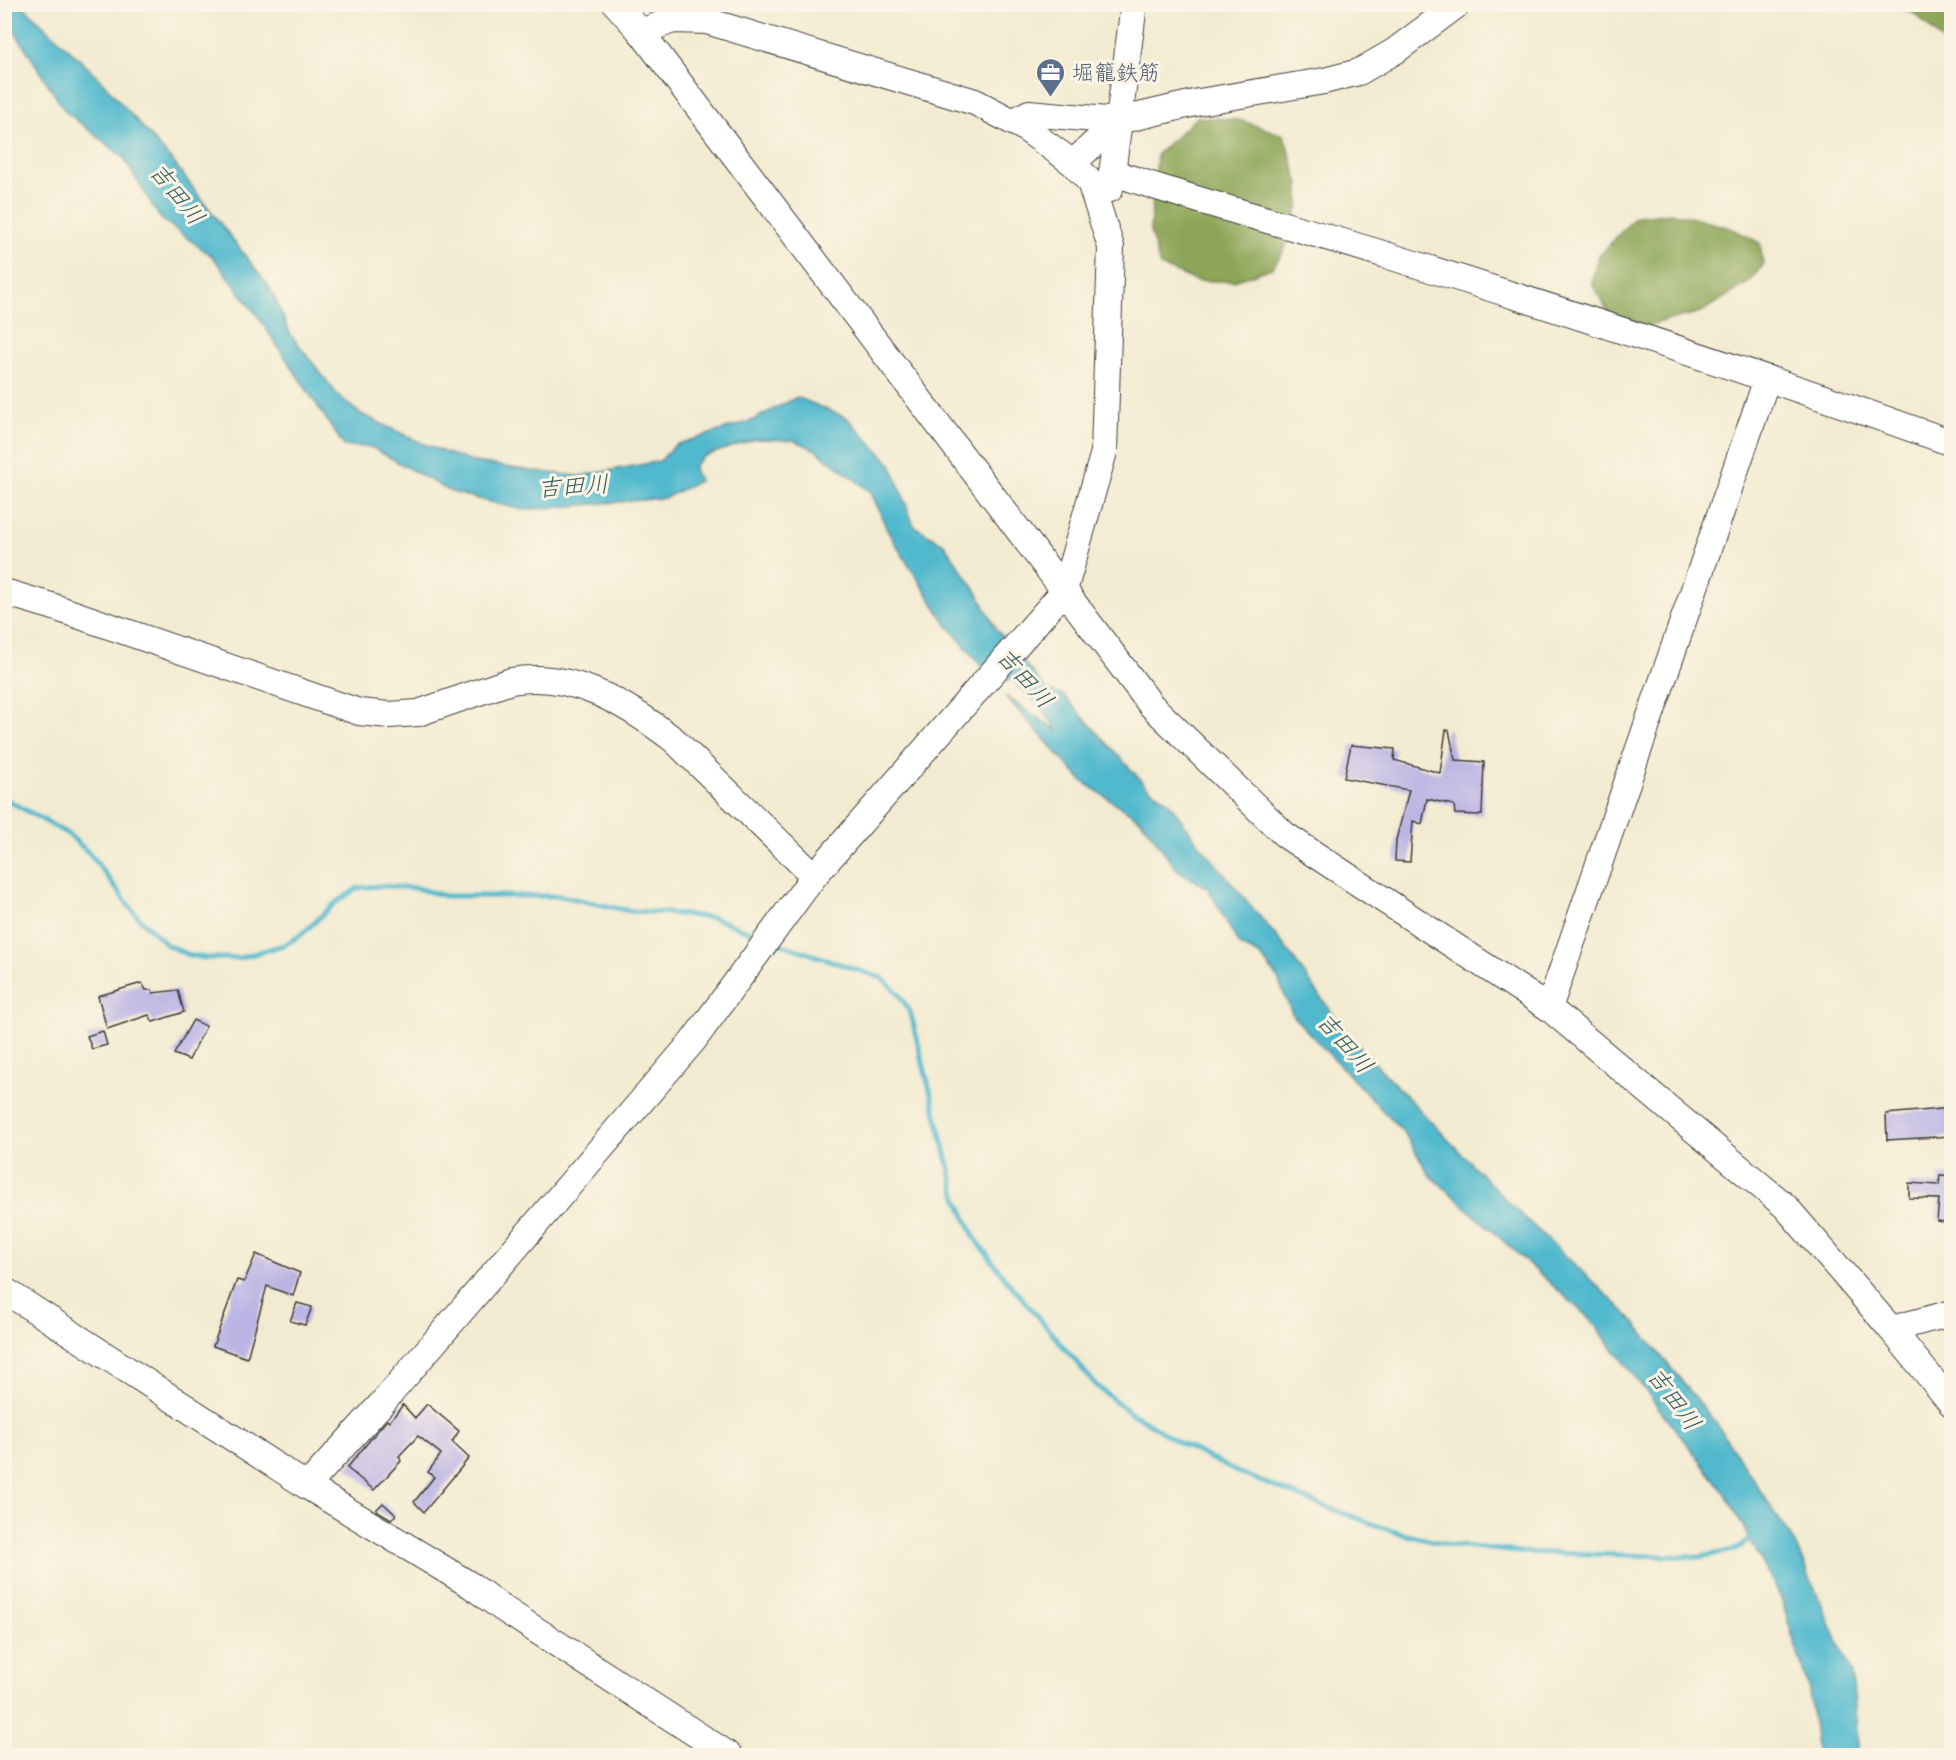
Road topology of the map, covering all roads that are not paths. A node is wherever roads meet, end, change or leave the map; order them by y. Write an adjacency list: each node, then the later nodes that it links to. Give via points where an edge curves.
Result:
1 (616, 4): 4 (street)
2 (1134, 4): 5 (street)
3 (1458, 4): 5 (street, via 1395,51 1359,72)
4 (641, 32): 6 (street, via 673,20 707,21 975,102); 12 (street)
5 (1118, 121): 6 (street, via 1029,113); 7 (street); 8 (street)
6 (1013, 122): 7 (street)
7 (1073, 163): 9 (street, via 1090,182)
8 (1112, 172): 9 (street); 10 (street, via 1387,255)
9 (1106, 230): 12 (street, via 1111,247 1104,452)
10 (1767, 379): 11 (street); 15 (street)
11 (1952, 443)
12 (1064, 591): 14 (street); 15 (street, via 1151,705 1285,835)
13 (4, 592): 14 (street, via 359,712 418,713 524,679 554,679 599,693 674,740)
14 (814, 876): 20 (street, via 693,1041)
15 (1549, 1008): 18 (street, via 1785,1206)
16 (4, 1290): 20 (street)
17 (1952, 1313): 18 (street)
18 (1891, 1329): 19 (street)
19 (1952, 1404)
20 (307, 1486): 21 (street, via 472,1586)
21 (730, 1755)

